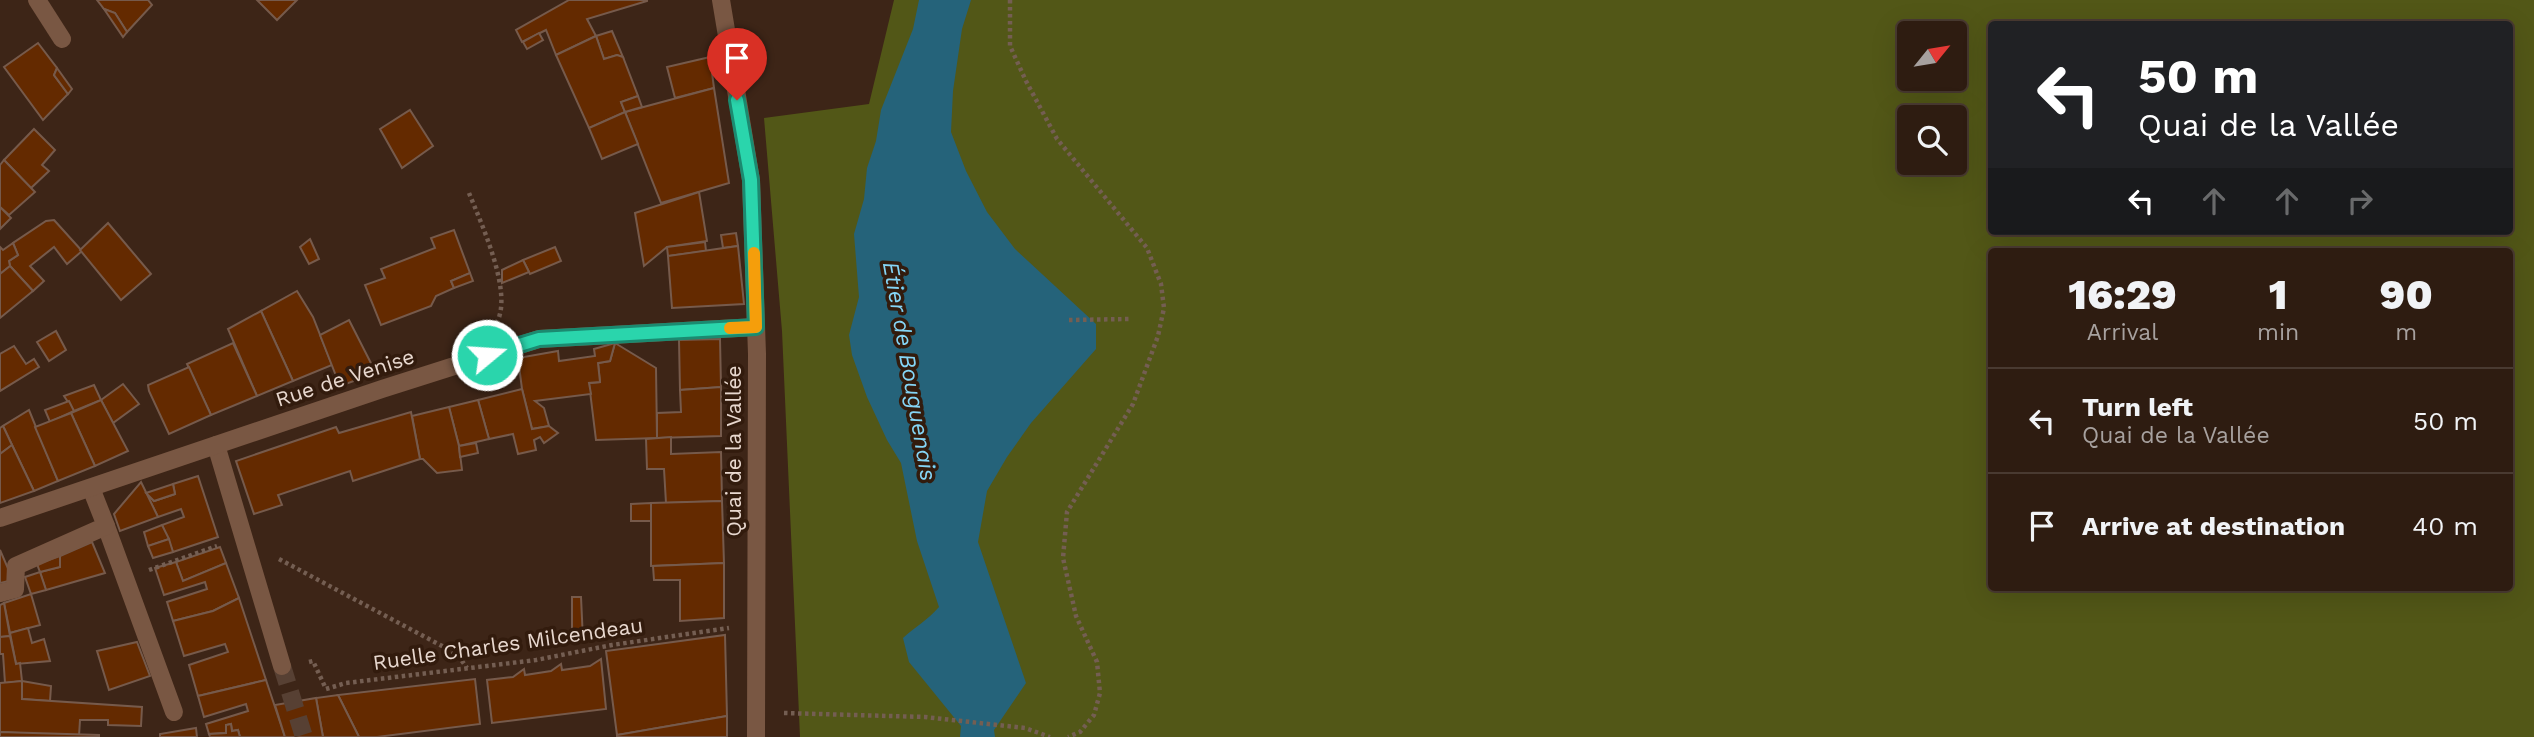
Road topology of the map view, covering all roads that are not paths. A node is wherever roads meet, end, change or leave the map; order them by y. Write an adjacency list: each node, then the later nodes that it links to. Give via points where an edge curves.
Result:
1 (37, 0): 3 (street)
2 (721, 0): 4 (street, Quai de la Vallée, via 751,180)
3 (62, 39)
4 (756, 327): 5 (street, Rue de Venise, via 539,339); 12 (street, Quai de la Vallée)
5 (216, 445): 6 (street, Rue de Venise); 10 (street)
6 (91, 488): 7 (street, Rue de Venise); 8 (street)
7 (0, 518)
8 (106, 526): 9 (street, via 16,566 15,589); 11 (street)
9 (0, 593)
10 (282, 666)
11 (174, 712)
12 (756, 737)

